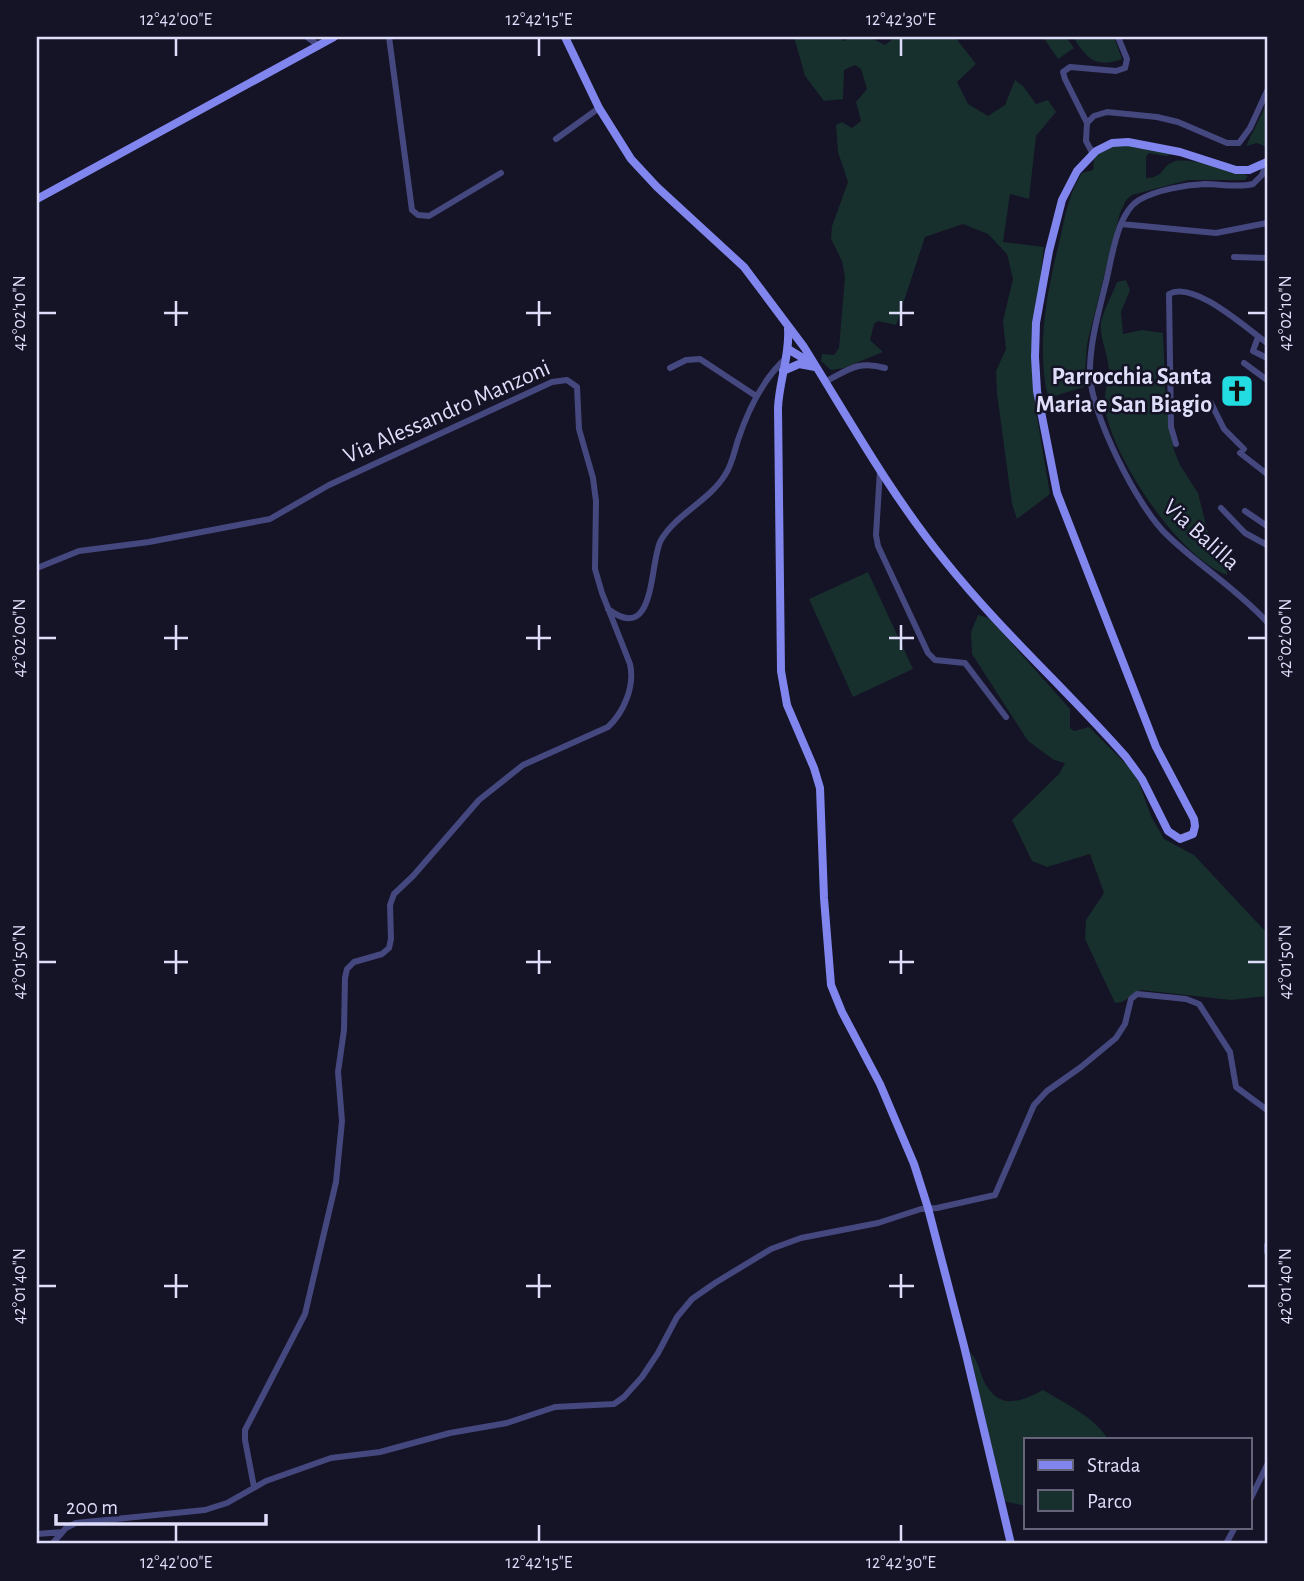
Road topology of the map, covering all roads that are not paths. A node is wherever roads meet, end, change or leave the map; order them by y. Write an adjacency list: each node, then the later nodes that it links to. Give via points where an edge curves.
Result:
1 (307, 37): 6 (street)
2 (334, 37): 6 (street)
3 (389, 37): 13 (street, via 412,210 429,216)
4 (565, 37): 8 (street)
5 (1118, 37): 9 (street, via 1127,59 1125,68 1070,67 1063,72)
6 (318, 46): 14 (street)
7 (1267, 91): 9 (street, via 1249,131 1236,144 1165,118 1107,112)
8 (599, 108): 10 (street); 19 (street, via 637,166 744,267)
9 (1087, 123): 11 (street, via 1086,141)
10 (556, 139)
11 (1093, 154): 12 (street, via 1109,144 1125,142 1172,150 1236,170); 35 (street, via 1069,185 1051,240 1036,323 1037,391 1057,493 1156,747 1194,819 1191,836 1171,835 1134,767 953,572)
12 (1267, 162): 16 (street, via 1262,175 1250,185 1198,185 1146,196 1130,206)
13 (501, 173)
14 (37, 199)
15 (1267, 223): 16 (street, via 1216,233)
16 (1121, 224): 43 (street, Via Balilla, via 1091,354 1095,405 1133,490 1151,518)
17 (1234, 257): 18 (street)
18 (1267, 258)
19 (788, 329): 22 (street); 23 (street)
20 (1258, 337): 21 (street); 24 (street, via 1253,351); 34 (street, via 1202,298 1177,291 1169,294 1171,427)
21 (1267, 343)
22 (787, 353): 23 (street, via 798,347); 27 (street); 29 (street); 32 (street)
23 (808, 354): 27 (street)
24 (1267, 358)
25 (1244, 363): 30 (street)
26 (670, 368): 32 (street, via 700,359)
27 (816, 368): 29 (street, via 799,364); 31 (street)
28 (885, 368): 31 (street, via 857,365)
29 (783, 371): 46 (street, via 778,408 781,671 788,705 820,788 830,977 839,1006 902,1133)
30 (1266, 376)
31 (825, 383): 35 (street)
32 (756, 396): 42 (street, via 725,476 660,542 643,610 626,618)
33 (1211, 403): 36 (street, via 1224,429 1244,449 1240,453)
34 (1176, 444)
35 (880, 468): 44 (street, via 878,546 928,653 934,660 965,663)
36 (1267, 474)
37 (1221, 508): 40 (street, via 1244,533)
38 (1245, 511): 39 (street)
39 (1267, 526)
40 (1267, 545)
41 (37, 568): 42 (street, Via Alessandro Manzoni, via 79,551 270,519 329,485 564,379 578,390 579,429 596,501 594,565)
42 (608, 610): 50 (street, Via Alessandro Manzoni, via 631,669 627,697 616,720 595,735 520,766 479,800 394,894 389,948 354,962 346,971 338,1072 342,1126 338,1175 306,1309 245,1432)
43 (1267, 621)
44 (1006, 717)
45 (1267, 1110): 46 (street, via 1238,1089 1230,1052 1199,1004 1137,994 1116,1038 1034,1105 996,1194)
46 (928, 1208): 50 (street, via 786,1242 715,1283 684,1308 642,1377 614,1404 555,1406 507,1423 385,1451 331,1458); 56 (street)
47 (1267, 1245): 48 (street)
48 (1267, 1252)
49 (1267, 1465): 51 (street)
50 (254, 1487): 53 (street, via 205,1510 76,1523)
51 (1252, 1496)
52 (1234, 1528): 57 (street)
53 (62, 1532): 54 (street); 55 (street)
54 (37, 1534)
55 (52, 1544)
56 (1011, 1544)
57 (1226, 1544)

